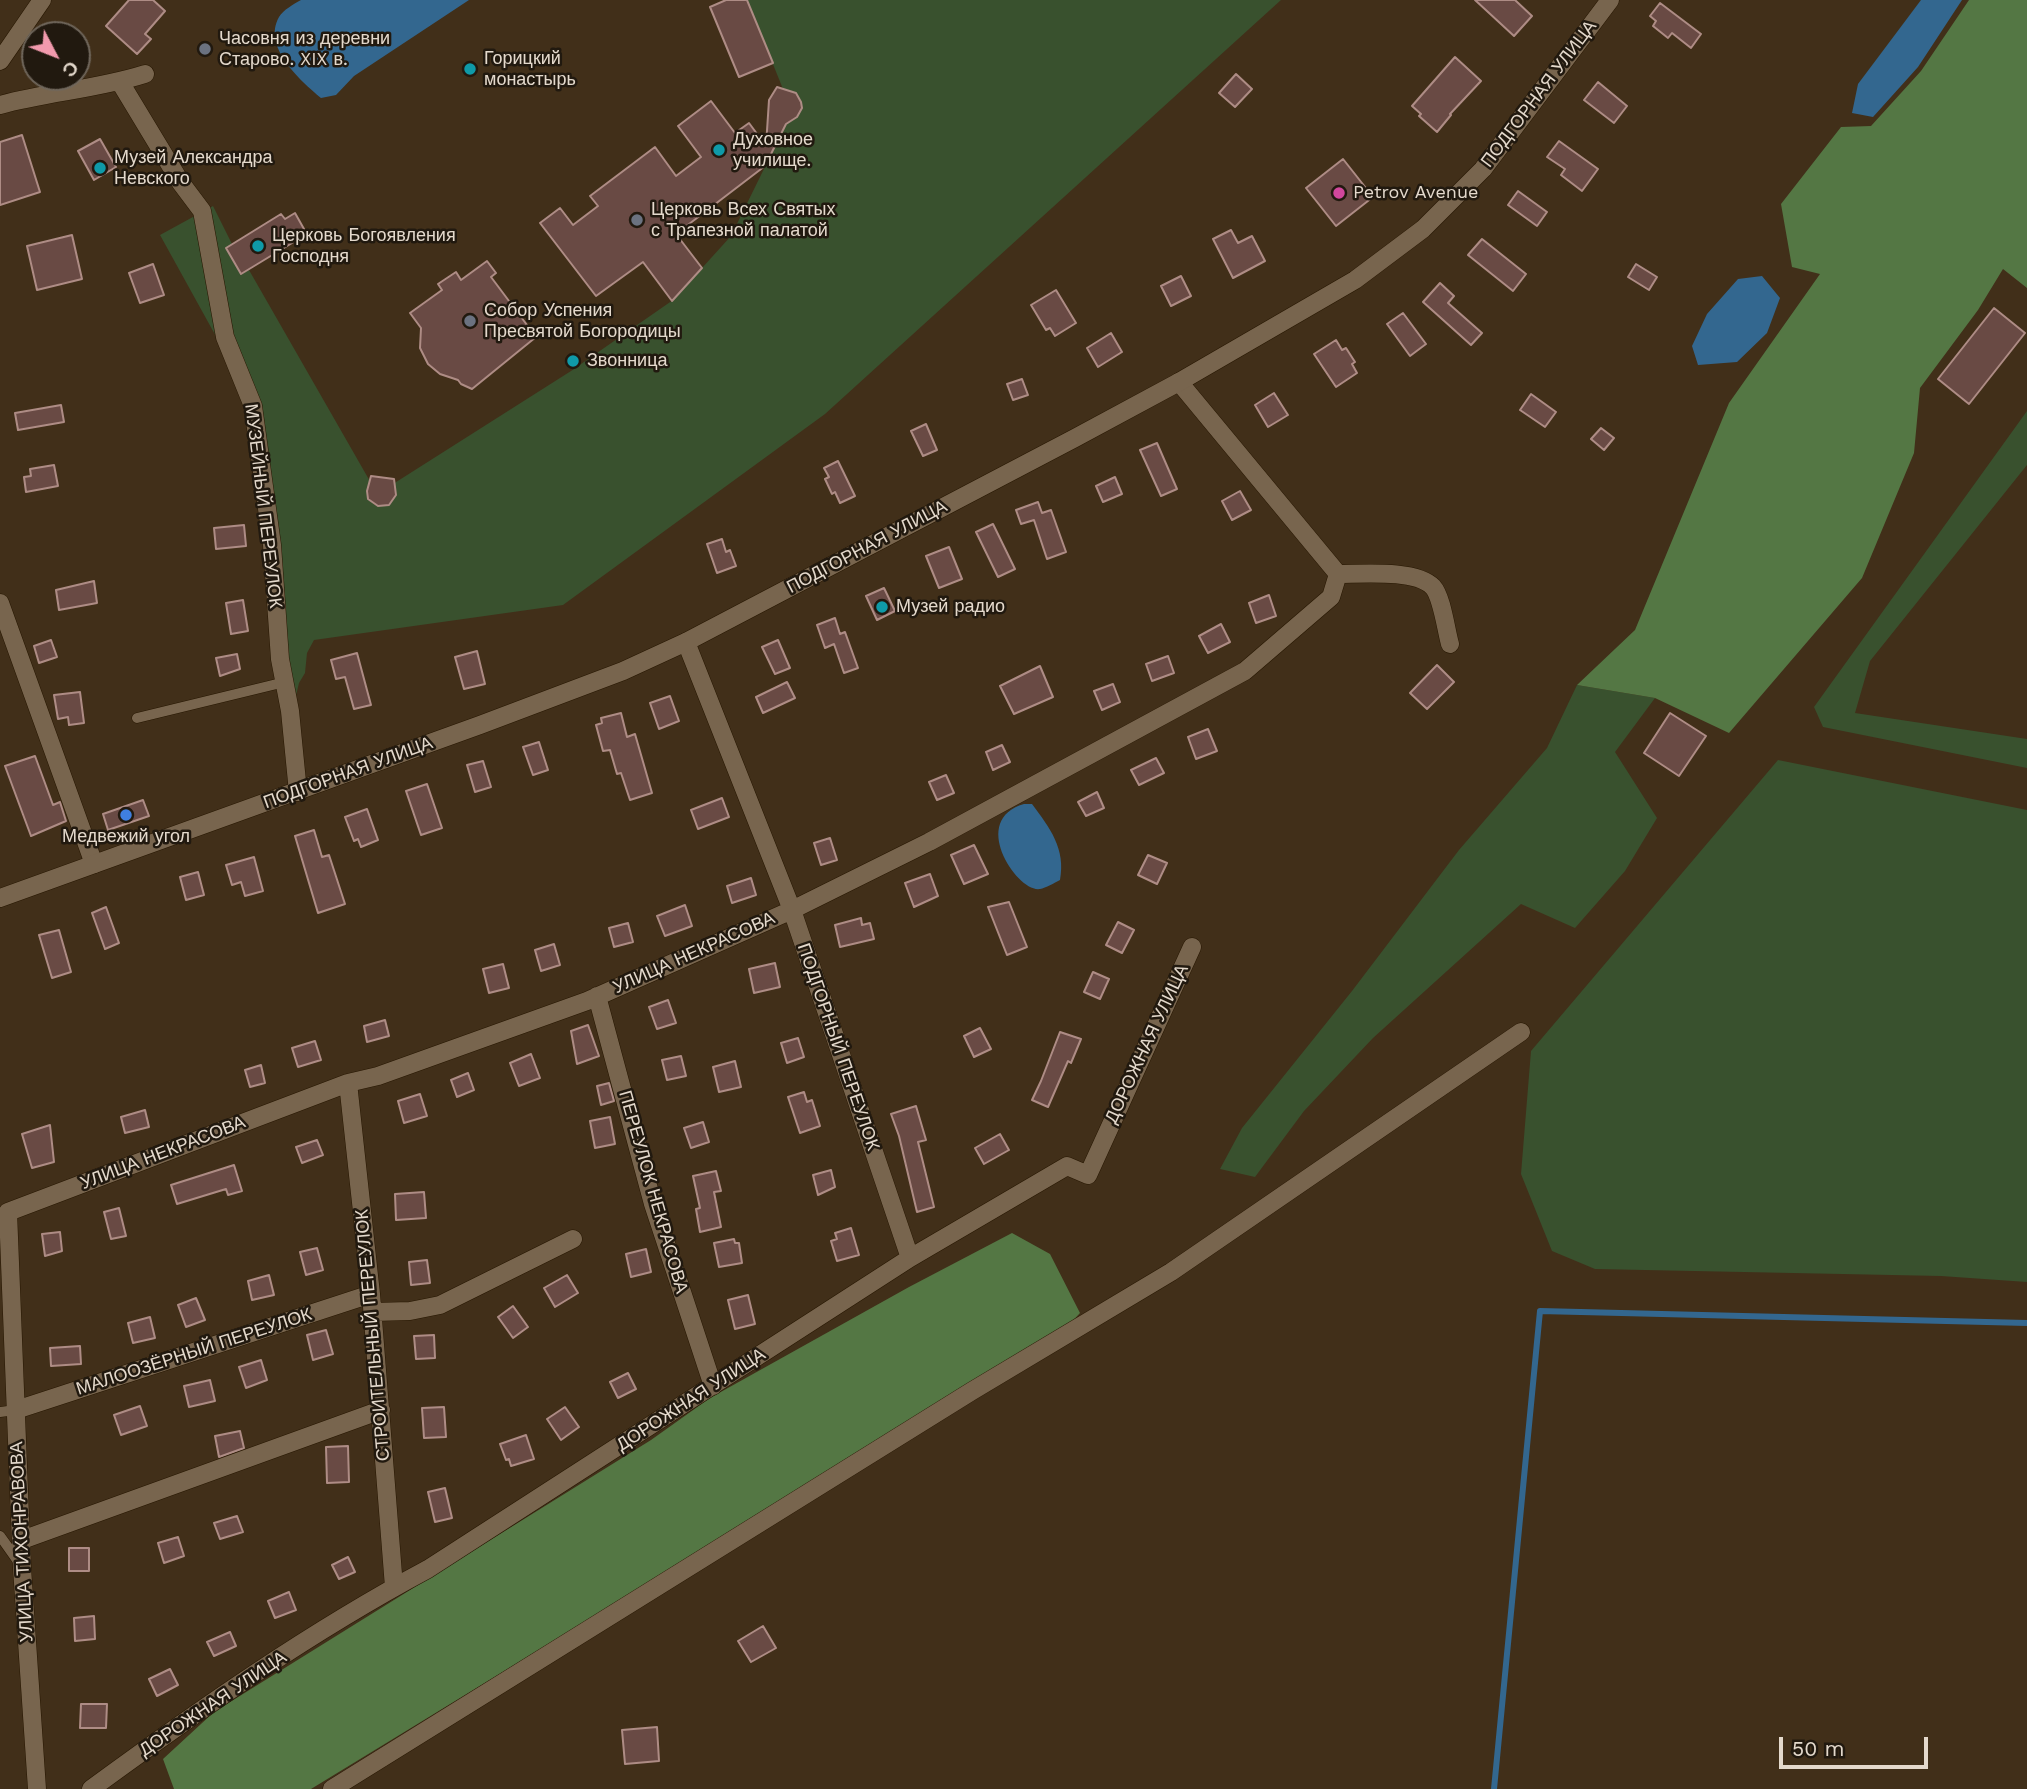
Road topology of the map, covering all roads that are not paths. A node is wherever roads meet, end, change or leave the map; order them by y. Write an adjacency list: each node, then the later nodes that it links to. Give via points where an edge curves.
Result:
1 (42, 0): 3 (street)
2 (1610, 0): 7 (street, ПОДГОРНАЯ УЛИЦА, via 1483,169 1423,229 1354,279)
3 (1, 55)
4 (145, 74): 5 (street)
5 (120, 82): 6 (street); 12 (street, МУЗЕЙНЫЙ ПЕРЕУЛОК, via 202,211 225,337 253,407)
6 (0, 105)
7 (1179, 382): 8 (street); 10 (street, ПОДГОРНАЯ УЛИЦА)
8 (1338, 574): 11 (street, via 1411,575 1432,586); 17 (street, УЛИЦА НЕКРАСОВА, via 1331,597 1245,671 929,842)
9 (0, 603): 15 (street)
10 (687, 642): 14 (street, ПОДГОРНАЯ УЛИЦА, via 623,671); 17 (street, ПОДГОРНЫЙ ПЕРЕУЛОК)
11 (1450, 644)
12 (285, 682): 13 (lane); 14 (street, МУЗЕЙНЫЙ ПЕРЕУЛОК)
13 (137, 718)
14 (298, 792): 15 (street, ПОДГОРНАЯ УЛИЦА)
15 (94, 864): 16 (street, ПОДГОРНАЯ УЛИЦА)
16 (0, 898)
17 (792, 910): 19 (street, УЛИЦА НЕКРАСОВА); 24 (street, ПОДГОРНЫЙ ПЕРЕУЛОК)
18 (1192, 947): 24 (street, ДОРОЖНАЯ УЛИЦА, via 1088,1175 1067,1166)
19 (597, 996): 21 (street, УЛИЦА НЕКРАСОВА); 26 (street, ПЕРЕУЛОК НЕКРАСОВА, via 653,1204)
20 (1521, 1031): 35 (street, via 1171,1272)
21 (348, 1083): 22 (street, УЛИЦА НЕКРАСОВА); 25 (street, СТРОИТЕЛЬНЫЙ ПЕРЕУЛОК)
22 (8, 1212): 28 (street, УЛИЦА ТИХОНРАВОВА)
23 (573, 1239): 25 (street, МАЛООЗЁРНЫЙ ПЕРЕУЛОК, via 440,1305 410,1311)
24 (910, 1258): 26 (street, ДОРОЖНАЯ УЛИЦА)
25 (372, 1303): 27 (street, СТРОИТЕЛЬНЫЙ ПЕРЕУЛОК); 28 (street, МАЛООЗЁРНЫЙ ПЕРЕУЛОК)
26 (713, 1386): 32 (street, ДОРОЖНАЯ УЛИЦА)
27 (381, 1409): 30 (street); 32 (street, СТРОИТЕЛЬНЫЙ ПЕРЕУЛОК)
28 (8, 1411): 30 (street, УЛИЦА ТИХОНРАВОВА)
29 (0, 1536): 31 (lane)
30 (22, 1540): 31 (street, УЛИЦА ТИХОНРАВОВА)
31 (22, 1568): 33 (street, УЛИЦА ТИХОНРАВОВА)
32 (394, 1587): 34 (street, ДОРОЖНАЯ УЛИЦА, via 207,1705)
33 (37, 1789)
34 (90, 1789)
35 (332, 1789)

